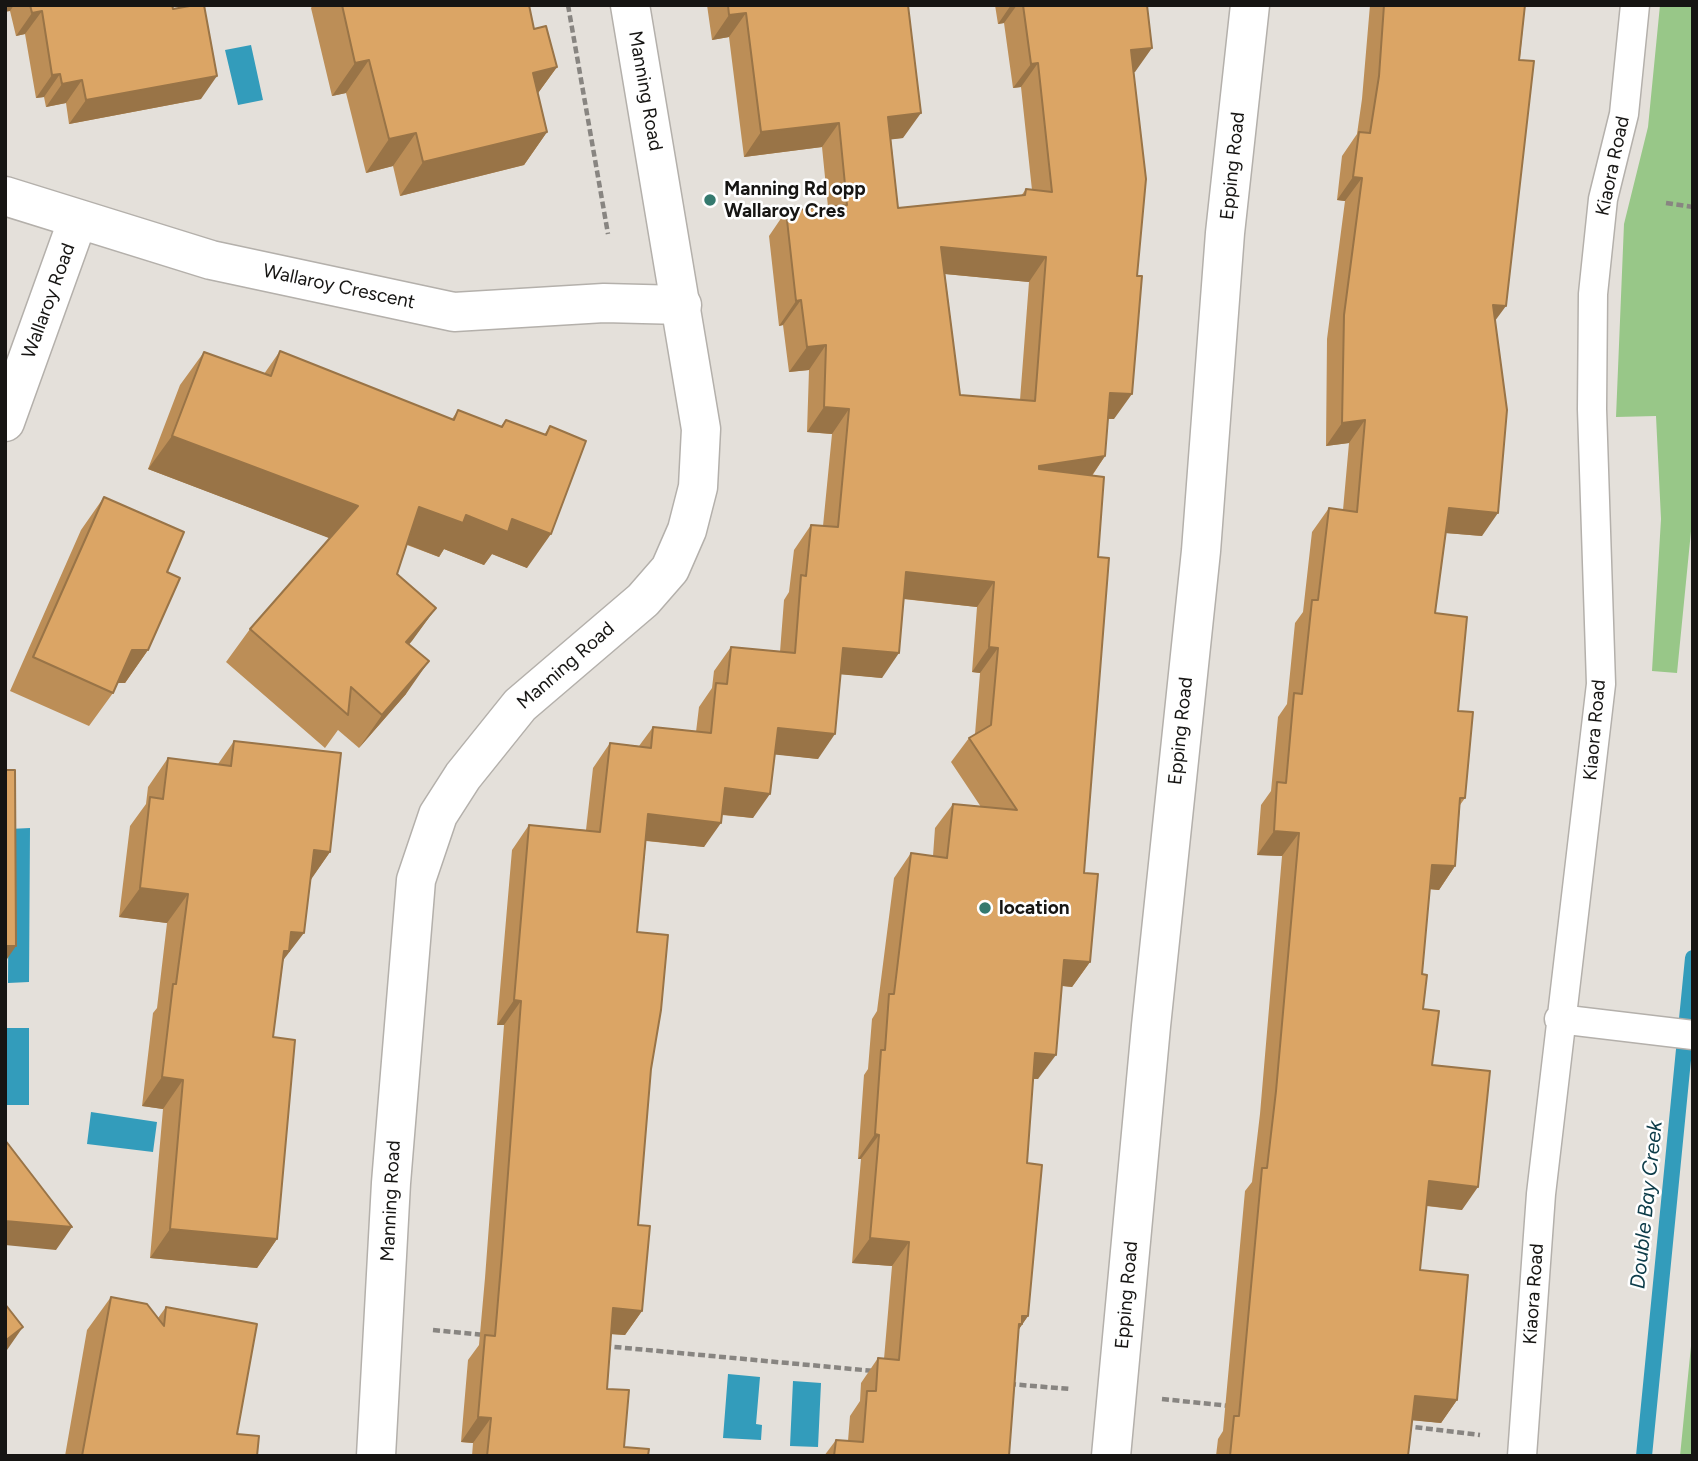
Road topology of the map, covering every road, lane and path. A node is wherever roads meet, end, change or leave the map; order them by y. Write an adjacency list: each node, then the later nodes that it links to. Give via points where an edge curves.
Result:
1 (568, 5): 9 (path)
2 (630, 5): 10 (street, Manning Road)
3 (1250, 5): 19 (street, Epping Road)
4 (1635, 5): 12 (lane, Kiaora Road, via 1624,114 1603,200 1593,294 1601,684)
5 (5, 196): 8 (street, Wallaroy Crescent)
6 (1666, 203): 7 (path)
7 (1693, 207)
8 (78, 219): 10 (street, Wallaroy Crescent, via 211,260 454,312 604,303); 11 (street, Wallaroy Road)
9 (607, 234)
10 (682, 305): 23 (street, Manning Road, via 701,429 700,452 690,520 670,569 643,600 520,705 438,815 416,880 391,1183)
11 (5, 422)
12 (1559, 1019): 13 (lane); 22 (lane, Kiaora Road)
13 (1693, 1035)
14 (433, 1330): 15 (path)
15 (488, 1335)
16 (597, 1345): 17 (path)
17 (885, 1372)
18 (995, 1382): 19 (path)
19 (1118, 1394): 20 (path); 24 (street, Epping Road)
20 (1240, 1408)
21 (1401, 1426): 22 (path)
22 (1522, 1448)
23 (376, 1456)
24 (1111, 1456)

